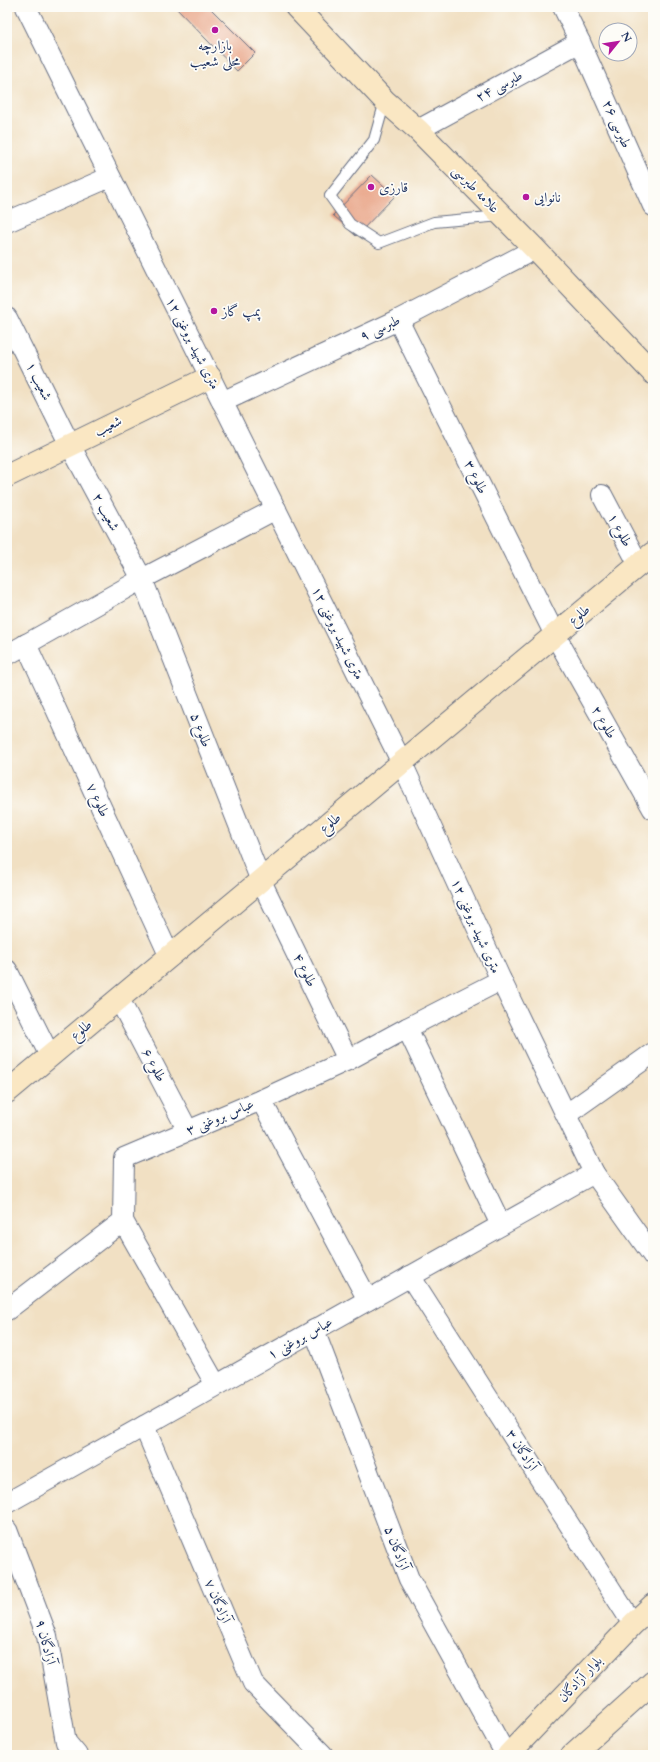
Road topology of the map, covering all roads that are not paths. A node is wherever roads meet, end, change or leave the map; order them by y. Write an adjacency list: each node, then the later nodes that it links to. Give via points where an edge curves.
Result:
1 (26, 7): 7 (street, ۱۲ متری شهید بروغنی)
2 (296, 7): 5 (street, علامه طبرسی)
3 (563, 7): 4 (street, طبرسی ۲۶)
4 (580, 42): 6 (street, طبرسی ۲۴); 8 (street, طبرسی ۲۶)
5 (385, 100): 6 (street, علامه طبرسی); 9 (lane, via 374,140 330,196 350,224 379,243 434,222)
6 (418, 130): 9 (street, علامه طبرسی)
7 (110, 177): 10 (street); 15 (street, ۱۲ متری شهید بروغنی)
8 (653, 206)
9 (502, 216): 11 (street, علامه طبرسی)
10 (7, 222)
11 (535, 249): 13 (street, طبرسی ۹); 14 (street, علامه طبرسی)
12 (7, 318): 17 (street, شعیب ۱)
13 (398, 320): 16 (street, طبرسی ۹); 23 (street, طلوع ۳)
14 (653, 373)
15 (210, 377): 16 (street, ۱۲ متری شهید بروغنی); 17 (street, شعیب)
16 (222, 402): 20 (street, ۱۲ متری شهید بروغنی)
17 (70, 445): 18 (street, شعیب); 22 (street, شعیب ۲)
18 (7, 476)
19 (602, 495): 21 (street, طلوع ۱)
20 (276, 509): 22 (street); 26 (street, ۱۲ متری شهید بروغنی)
21 (646, 559): 23 (street, طلوع)
22 (142, 579): 24 (street); 28 (street, طلوع ۵)
23 (555, 635): 26 (street, طلوع); 27 (street, طلوع ۲)
24 (26, 644): 25 (street); 29 (street, طلوع ۷)
25 (7, 655)
26 (402, 763): 28 (street, طلوع); 31 (street, ۱۲ متری شهید بروغنی)
27 (653, 809)
28 (261, 881): 29 (street, طلوع); 36 (street, طلوع ۴)
29 (170, 957): 32 (street, طلوع)
30 (7, 970): 35 (street)
31 (501, 980): 33 (street, عباس بروغنی ۳); 39 (street, ۱۲ متری شهید بروغنی)
32 (119, 999): 35 (street, طلوع); 40 (street, طلوع ۶)
33 (407, 1028): 36 (street, عباس بروغنی ۳); 43 (street)
34 (653, 1053): 39 (street)
35 (50, 1056): 37 (street, طلوع)
36 (348, 1060): 38 (street, عباس بروغنی ۳)
37 (7, 1092)
38 (260, 1100): 40 (street, عباس بروغنی ۳); 46 (street)
39 (567, 1114): 41 (street, ۱۲ متری شهید بروغنی)
40 (188, 1131): 42 (street, عباس بروغنی ۳, via 124,1158)
41 (594, 1173): 43 (street, عباس بروغنی ۱); 44 (street, ۱۲ متری شهید بروغنی)
42 (123, 1221): 47 (street); 49 (street)
43 (501, 1225): 45 (street, عباس بروغنی ۱)
44 (653, 1256)
45 (410, 1276): 46 (street, عباس بروغنی ۱); 54 (street, آزادگان ۳)
46 (368, 1300): 48 (street, عباس بروغنی ۱)
47 (7, 1310)
48 (314, 1330): 49 (street, عباس بروغنی ۱); 58 (street, آزادگان ۵, via 409,1579)
49 (216, 1385): 50 (street, عباس بروغنی ۱)
50 (144, 1426): 51 (street, عباس بروغنی ۱); 57 (street, آزادگان ۷, via 253,1683)
51 (7, 1503)
52 (7, 1530): 56 (street, آزادگان ۹, via 47,1636 66,1742)
53 (653, 1605): 54 (street, بلوار آزادگان)
54 (632, 1624): 58 (street, بلوار آزادگان)
55 (653, 1682): 59 (street)
56 (77, 1755)
57 (323, 1755)
58 (507, 1755)
59 (572, 1755)

